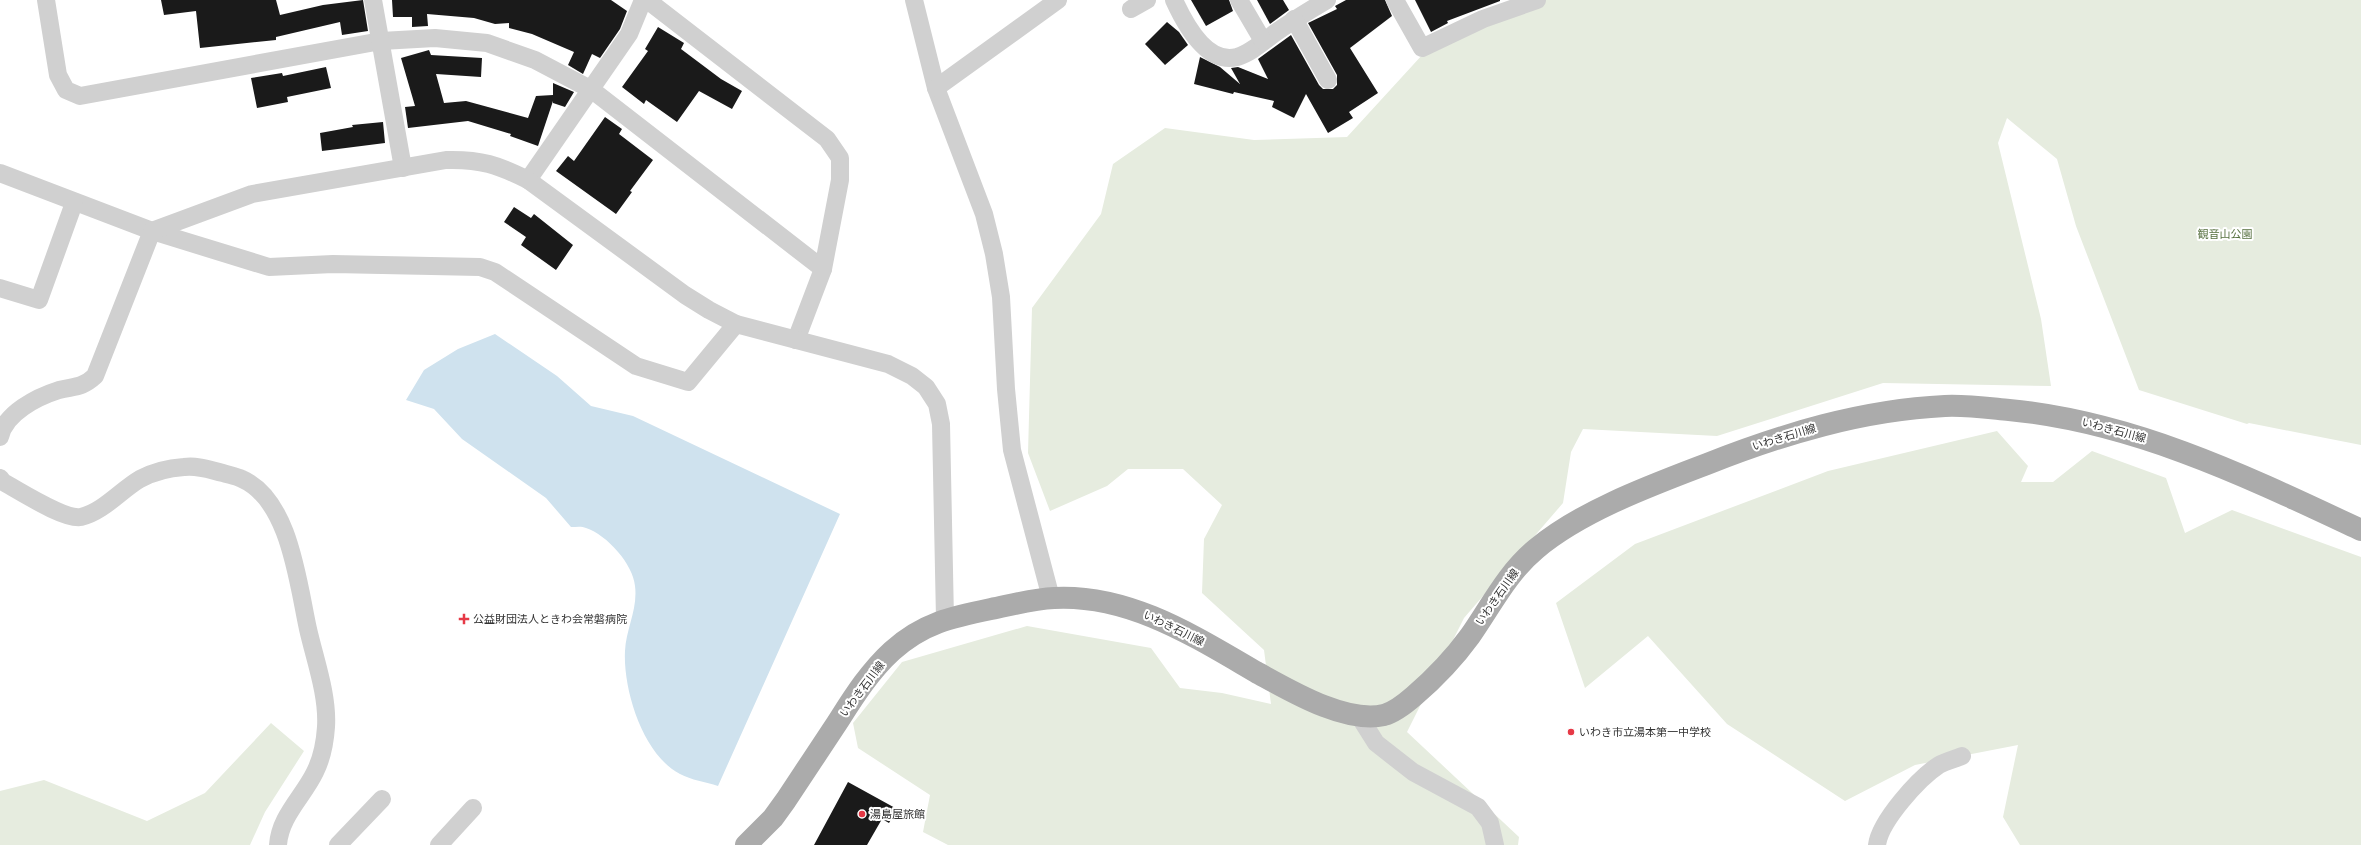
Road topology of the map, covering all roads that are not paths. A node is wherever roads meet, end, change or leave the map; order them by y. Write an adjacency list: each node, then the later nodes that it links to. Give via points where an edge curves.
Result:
1 (46, 0): 16 (street, via 58,75 66,90 80,96)
2 (374, 0): 16 (street)
3 (643, 0): 20 (street, via 629,34)
4 (647, 0): 26 (street, via 828,139 840,158 840,180)
5 (914, 0): 19 (street)
6 (1058, 0): 19 (street)
7 (1147, 0): 14 (street)
8 (1174, 0): 17 (street, via 1200,45 1207,51 1228,58 1236,57)
9 (1239, 0): 17 (street)
10 (1327, 0): 15 (street)
11 (1395, 0): 13 (street, via 1422,48)
12 (1537, 0): 13 (street)
13 (1509, 4)
14 (1131, 9)
15 (1294, 20): 17 (street); 18 (street)
16 (381, 41): 20 (street, via 435,38 487,42 535,60); 21 (street)
17 (1263, 41)
18 (1328, 80)
19 (936, 88): 33 (street, via 984,214 994,254 1001,297 1012,450)
20 (592, 90): 23 (street); 26 (street)
21 (403, 168): 23 (street, via 446,160 472,159 505,169); 25 (street, via 252,194)
22 (0, 173): 24 (street)
23 (528, 180): 28 (street, via 685,296)
24 (74, 203): 25 (street); 27 (street, via 40,300)
25 (152, 231): 28 (street, via 269,267 333,264 480,267 495,272 636,366 688,382); 30 (street, via 95,376 86,385 58,391 32,402 2,426)
26 (823, 269): 29 (street)
27 (0, 288)
28 (736, 324): 29 (street)
29 (796, 340): 34 (street, via 888,364 922,383 936,404 941,424)
30 (0, 436)
31 (0, 478): 39 (street, via 3,482 68,516 81,517 95,511 140,479 163,470 186,466 201,467 243,479 254,486 275,509 288,541 324,699 326,726 323,749 315,772 279,831)
32 (2361, 530): 35 (main road, いわき石川線, via 2257,482 2167,445 2105,426 2052,414 1949,406 1859,417 1757,444 1653,485 1588,516 1542,544 1523,560 1468,639 1436,677 1403,706 1383,715)
33 (1051, 598): 34 (main road, いわき石川線); 35 (main road, いわき石川線, via 1107,602 1138,610 1184,631 1288,689 1328,707)
34 (945, 619): 42 (main road, いわき石川線, via 918,632 894,649 873,671 773,818)
35 (1359, 716): 43 (street, via 1376,743 1413,772 1478,807 1490,823)
36 (1962, 756): 44 (street, via 1939,765 1906,796 1885,823)
37 (382, 800): 40 (street)
38 (473, 808): 41 (street)
39 (278, 845)
40 (338, 845)
41 (439, 845)
42 (746, 845)
43 (1496, 845)
44 (1877, 845)

